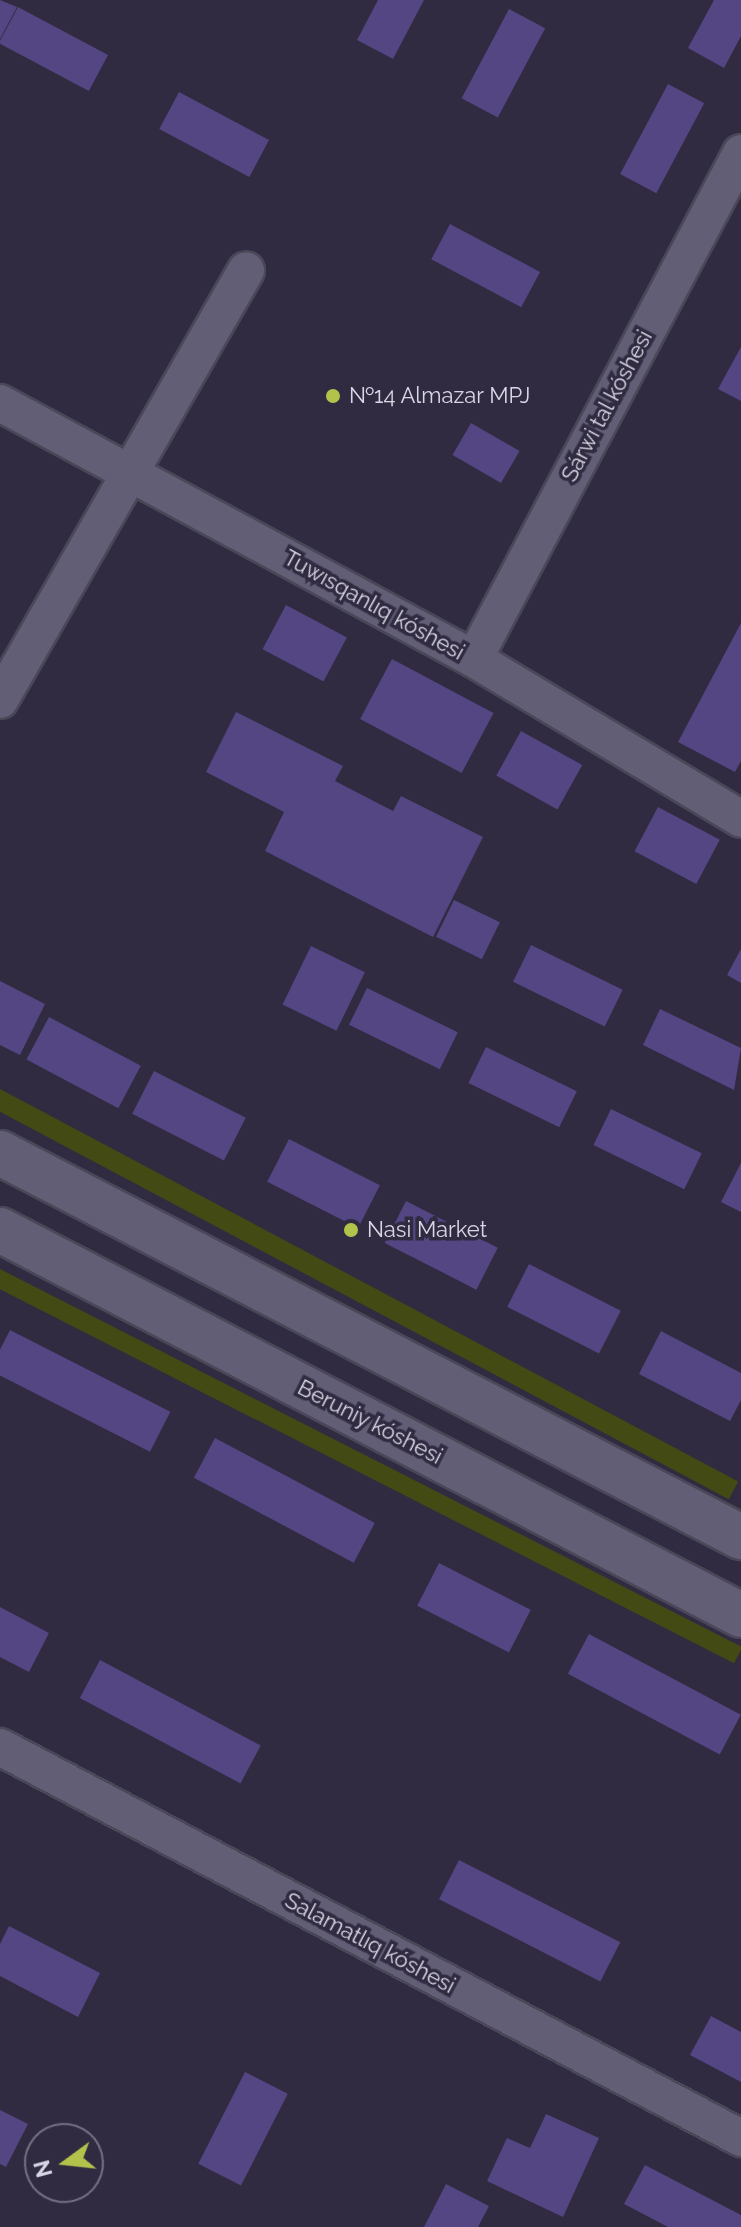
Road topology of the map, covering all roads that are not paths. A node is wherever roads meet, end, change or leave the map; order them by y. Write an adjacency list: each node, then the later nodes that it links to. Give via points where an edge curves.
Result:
1 (741, 153): 5 (street, Sárwi tal kóshesi)
2 (246, 270): 4 (street)
3 (0, 403): 4 (street, Tuwısqanlıq kóshesi)
4 (131, 471): 5 (street, Tuwısqanlıq kóshesi); 6 (street)
5 (474, 659): 7 (street, Tuwısqanlıq kóshesi)
6 (0, 700)
7 (741, 819)
8 (0, 1153): 10 (street)
9 (0, 1230): 11 (street, Beruniy kóshesi)
10 (741, 1537)
11 (741, 1615)
12 (0, 1747): 13 (street, Salamatlıq kóshesi)
13 (741, 2138)

